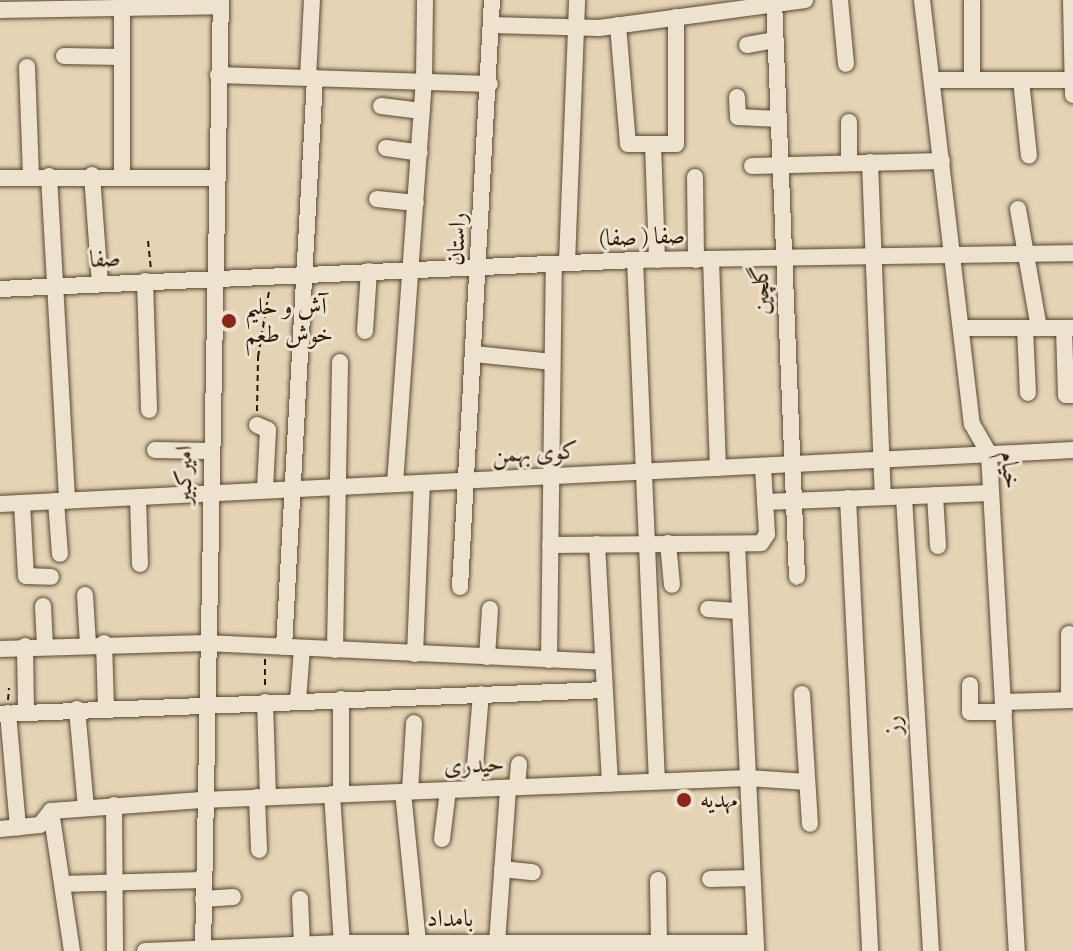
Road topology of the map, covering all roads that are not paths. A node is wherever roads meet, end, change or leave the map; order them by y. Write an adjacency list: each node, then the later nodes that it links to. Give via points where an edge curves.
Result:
1 (312, 0): 27 (street)
2 (425, 0): 31 (street)
3 (492, 0): 17 (street, راستان)
4 (577, 0): 19 (street)
5 (805, 0): 10 (street)
6 (840, 0): 24 (street)
7 (922, 0): 28 (street, خیام)
8 (972, 0): 29 (street)
9 (1071, 0): 33 (street)
10 (774, 2): 13 (street); 20 (street, گلچین)
11 (220, 3): 14 (street); 26 (street, امیرکبیر)
12 (81, 4): 14 (street); 15 (street)
13 (719, 5): 16 (street)
14 (122, 7): 23 (street)
15 (0, 10)
16 (676, 17): 18 (street); 39 (street, via 676,144)
17 (491, 25): 19 (street); 32 (street, راستان)
18 (618, 25): 19 (street); 39 (street, via 628,144)
19 (576, 30): 66 (street)
20 (776, 40): 21 (street); 37 (street, گلچین)
21 (747, 45)
22 (64, 56): 23 (street)
23 (122, 57): 50 (street)
24 (846, 64)
25 (27, 67): 51 (street)
26 (218, 75): 27 (street); 54 (street, امیرکبیر)
27 (312, 78): 31 (street); 70 (street)
28 (932, 80): 29 (street); 43 (street, خیام)
29 (972, 80): 30 (street)
30 (1021, 80): 33 (street); 42 (street)
31 (424, 82): 32 (street); 36 (street)
32 (490, 84): 67 (street, راستان)
33 (1072, 85)
34 (737, 97): 37 (street, via 738,117)
35 (381, 106): 36 (street)
36 (422, 111): 41 (street)
37 (779, 119): 46 (street, گلچین)
38 (849, 122): 44 (street)
39 (653, 144): 65 (street)
40 (386, 148): 41 (street)
41 (420, 153): 56 (street)
42 (1029, 156)
43 (942, 161): 45 (street); 60 (street, خیام)
44 (849, 162): 45 (street); 46 (street)
45 (870, 162): 61 (street)
46 (780, 163): 47 (street); 62 (street, گلچین)
47 (752, 166)
48 (92, 175): 49 (street); 50 (street); 73 (street)
49 (49, 176): 51 (street); 74 (street)
50 (122, 176): 54 (street)
51 (31, 177): 53 (street)
52 (695, 177): 63 (street)
53 (0, 178)
54 (215, 178): 71 (street, امیرکبیر)
55 (377, 199): 56 (street)
56 (416, 203): 68 (street)
57 (1018, 209): 59 (street)
58 (1073, 253): 59 (street, صفا ( صفا))
59 (1026, 254): 60 (street, صفا ( صفا)); 77 (street)
60 (954, 255): 61 (street, صفا ( صفا)); 76 (street, خیام)
61 (874, 256): 62 (street, صفا ( صفا)); 91 (street)
62 (784, 258): 63 (street, صفا ( صفا)); 92 (street, گلچین)
63 (704, 259): 65 (street, صفا ( صفا)); 94 (street)
64 (635, 260): 65 (street, صفا ( صفا)); 66 (street, صفا ( صفا)); 95 (street)
65 (657, 260)
66 (560, 264): 67 (street, صفا ( صفا)); 82 (street)
67 (479, 267): 68 (street, صفا ( صفا)); 80 (street, راستان)
68 (412, 269): 69 (street, صفا ( صفا)); 99 (street)
69 (369, 271): 70 (street, صفا ( صفا)); 79 (street)
70 (303, 274): 71 (street, صفا ( صفا)); 101 (street)
71 (212, 278): 72 (street, صفا); 89 (street, امیرکبیر)
72 (148, 281): 73 (street, صفا); 85 (street)
73 (100, 283): 74 (street, صفا)
74 (52, 286): 75 (street, صفا); 111 (street)
75 (0, 289)
76 (962, 328): 77 (street); 90 (street, خیام, via 972,424)
77 (1032, 328): 78 (street); 83 (street)
78 (1069, 328): 84 (street, via 1066,395)
79 (365, 331)
80 (475, 354): 82 (street); 97 (street, راستان)
81 (340, 362): 100 (street)
82 (552, 362): 96 (street)
83 (1028, 393)
84 (1073, 395)
85 (149, 410)
86 (257, 425): 102 (street, via 268,430)
87 (155, 450): 89 (street)
88 (1073, 450): 90 (street, کوی بهمن)
89 (209, 451): 103 (street, امیرکبیر)
90 (989, 454): 91 (street, کوی بهمن); 104 (street, خیام)
91 (883, 460): 92 (street, کوی بهمن); 107 (street)
92 (792, 465): 93 (street, کوی بهمن); 110 (street, گلچین)
93 (763, 466): 94 (street, کوی بهمن); 112 (street)
94 (718, 468): 95 (street, کوی بهمن)
95 (644, 472): 96 (street, کوی بهمن); 115 (street)
96 (550, 477): 97 (street, کوی بهمن); 119 (street)
97 (469, 480): 98 (street, کوی بهمن); 126 (street, راستان)
98 (422, 483): 99 (street, کوی بهمن); 141 (street)
99 (395, 484): 100 (street, کوی بهمن)
100 (337, 487): 101 (street, کوی بهمن); 140 (street)
101 (294, 489): 102 (street, کوی بهمن); 137 (street)
102 (265, 490): 103 (street, کوی بهمن)
103 (208, 493): 106 (street, کوی بهمن); 134 (street, امیرکبیر)
104 (990, 493): 105 (street); 154 (street, خیام)
105 (935, 495): 108 (street); 120 (street)
106 (138, 497): 111 (street, کوی بهمن); 122 (street)
107 (883, 497): 108 (street); 109 (street)
108 (904, 497): 207 (street, رز)
109 (848, 498): 110 (street); 206 (street)
110 (793, 499): 112 (street); 124 (street, گلچین)
111 (61, 501): 113 (street, کوی بهمن); 121 (street)
112 (765, 502): 118 (street, via 766,539)
113 (22, 503): 114 (street, کوی بهمن); 123 (street, via 26,576)
114 (0, 504)
115 (647, 543): 116 (street); 117 (street); 162 (street)
116 (668, 543): 118 (street); 125 (street)
117 (597, 544): 119 (street); 144 (street)
118 (737, 544): 131 (street)
119 (550, 545): 143 (street)
120 (938, 546)
121 (60, 554)
122 (140, 564)
123 (51, 577)
124 (797, 577)
125 (672, 585)
126 (460, 587)
127 (85, 595): 133 (street)
128 (43, 606): 136 (street)
129 (490, 609): 142 (street)
130 (708, 609): 131 (street)
131 (740, 611): 161 (street)
132 (1069, 634): 150 (street)
133 (96, 643): 134 (street, via 144,650); 136 (street); 155 (street)
134 (205, 643): 137 (street); 153 (street, امیرکبیر)
135 (25, 646): 136 (street); 139 (street); 157 (street)
136 (45, 646)
137 (284, 647): 138 (street)
138 (302, 648): 140 (street); 151 (street)
139 (0, 649)
140 (335, 650): 141 (street)
141 (415, 654): 142 (street)
142 (487, 657): 143 (street)
143 (549, 660): 144 (street)
144 (603, 662): 146 (street)
145 (970, 685): 154 (street, via 970,712)
146 (605, 690): 147 (street, via 522,700); 164 (street)
147 (481, 694): 149 (street); 166 (street)
148 (802, 694): 163 (street)
149 (341, 699): 151 (street); 169 (street)
150 (1071, 700): 154 (street)
151 (298, 701): 152 (street)
152 (265, 702): 153 (street); 170 (street)
153 (204, 704): 155 (street); 171 (street, امیرکبیر)
154 (1003, 707): 208 (street, خیام)
155 (106, 708): 156 (street)
156 (77, 709): 157 (street); 173 (street)
157 (26, 712): 158 (street)
158 (4, 714): 176 (street)
159 (414, 723): 168 (street)
160 (519, 764): 165 (street)
161 (748, 778): 162 (street, حیدری); 163 (street, حیدری); 182 (street)
162 (657, 782): 164 (street, حیدری)
163 (807, 782): 175 (street)
164 (610, 784): 165 (street, حیدری)
165 (513, 787): 166 (street, حیدری); 180 (street)
166 (473, 789): 167 (street, حیدری)
167 (448, 790): 168 (street, حیدری); 178 (street)
168 (406, 792): 169 (street, حیدری); 192 (street)
169 (336, 794): 170 (street, حیدری); 191 (street)
170 (262, 797): 171 (street, حیدری); 179 (street)
171 (202, 800): 172 (street, حیدری); 184 (street, امیرکبیر)
172 (114, 805): 173 (street, حیدری); 186 (street)
173 (86, 807): 174 (street, حیدری)
174 (51, 811): 176 (street, via 40,825); 187 (street)
175 (810, 824)
176 (18, 828): 177 (street)
177 (0, 829)
178 (442, 839)
179 (259, 850)
180 (502, 869): 181 (street); 193 (street)
181 (533, 872)
182 (752, 878): 183 (street); 200 (street)
183 (710, 879)
184 (203, 880): 186 (street); 189 (street, امیرکبیر)
185 (658, 880): 195 (street)
186 (114, 883): 187 (street); 204 (street)
187 (62, 884): 203 (street)
188 (233, 897): 189 (street)
189 (203, 899): 202 (street, امیرکبیر)
190 (300, 899): 194 (street)
191 (342, 943): 194 (street, بامداد); 196 (street, بامداد)
192 (418, 943): 196 (street, بامداد); 197 (street, بامداد)
193 (497, 943): 197 (street, بامداد); 198 (street, بامداد)
194 (302, 944): 201 (street, بامداد)
195 (669, 946): 199 (street, بامداد); 200 (street, بامداد)
196 (395, 947)
197 (473, 947)
198 (538, 947): 199 (street, بامداد)
199 (601, 947)
200 (756, 947)
201 (253, 948): 202 (street, بامداد)
202 (203, 950): 205 (street, بامداد)
203 (72, 951)
204 (115, 951)
205 (145, 951)
206 (870, 951)
207 (931, 951)
208 (1017, 951)

